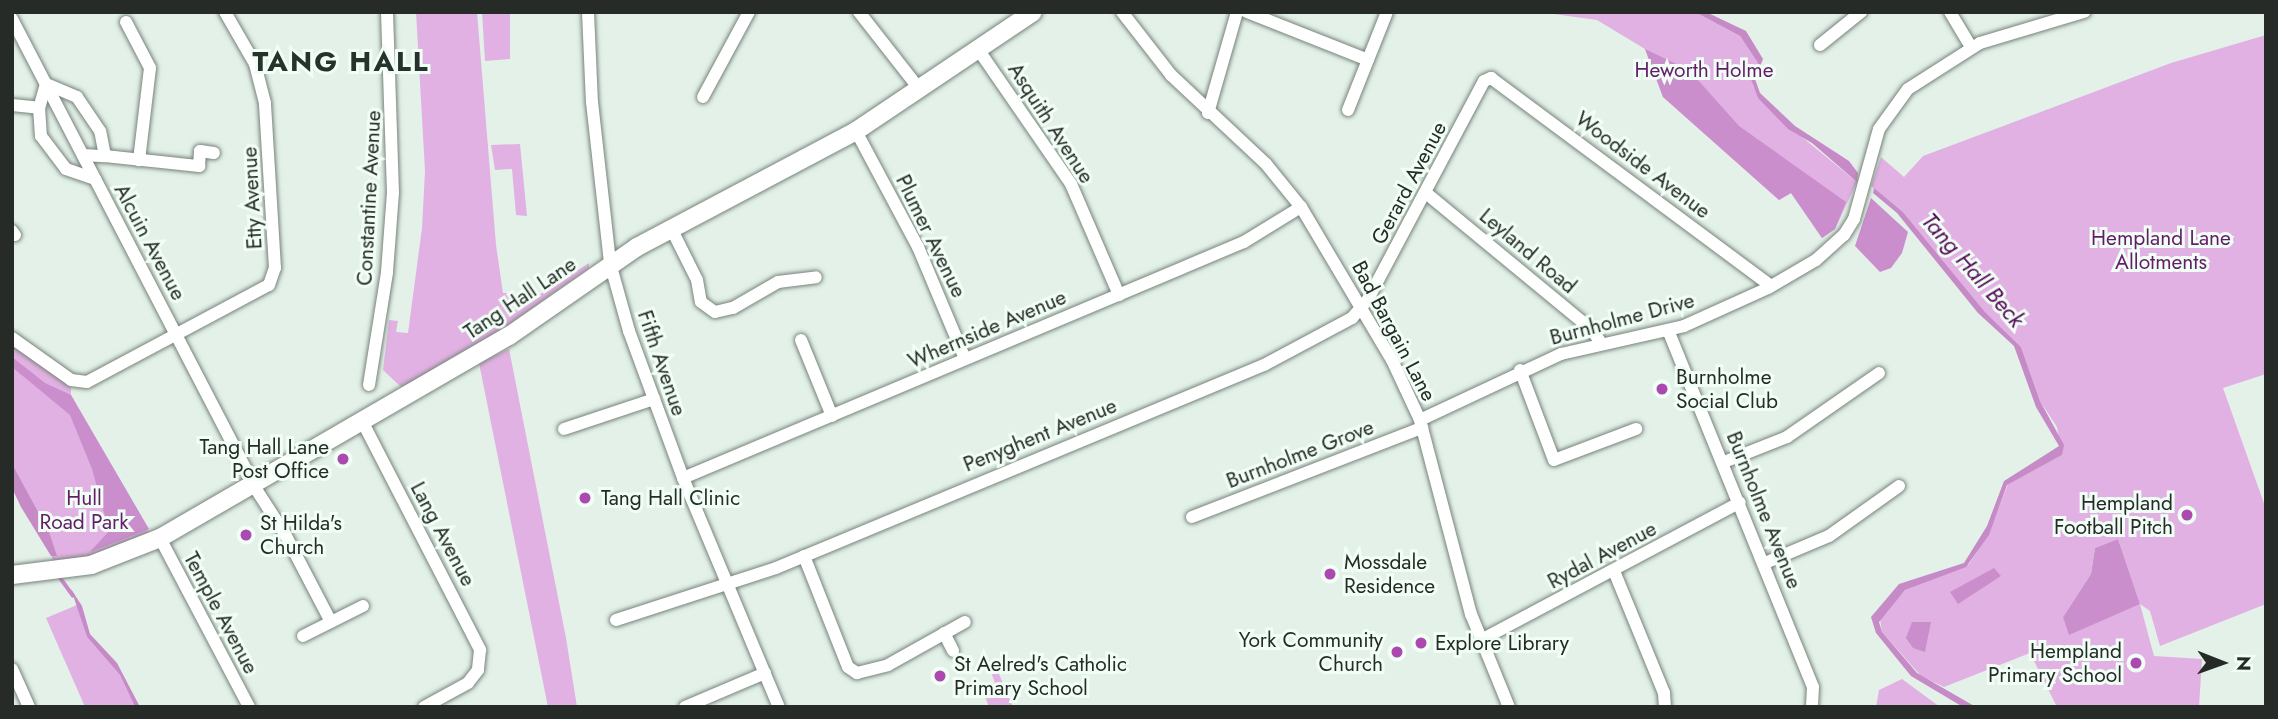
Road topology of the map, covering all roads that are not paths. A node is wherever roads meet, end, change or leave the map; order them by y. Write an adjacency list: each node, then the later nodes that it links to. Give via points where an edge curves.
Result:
1 (225, 12): 43 (street, Etty Avenue, via 255,64 265,103 275,268 261,293)
2 (387, 12): 50 (street, Constantine Avenue, via 393,194 387,272)
3 (588, 12): 37 (street, Fifth Avenue, via 592,102)
4 (749, 12): 23 (street)
5 (859, 12): 22 (street)
6 (1033, 12): 18 (street, Tang Hall Lane)
7 (1122, 12): 27 (street, Bad Bargain Lane)
8 (1237, 12): 27 (street)
9 (1247, 12): 19 (street)
10 (1387, 12): 19 (street)
11 (1861, 12): 16 (street)
12 (1950, 12): 17 (street)
13 (2084, 12): 17 (street, Burnholme Drive)
14 (12, 19): 21 (street, Alcuin Avenue)
15 (125, 22): 32 (street, via 150,68)
16 (1820, 45)
17 (1971, 47): 39 (street, Burnholme Drive, via 1908,89 1893,107 1880,129 1854,219 1831,249)
18 (980, 52): 22 (street, Tang Hall Lane); 40 (street, Asquith Avenue, via 1071,184)
19 (1368, 60): 26 (street)
20 (1491, 78): 34 (street, Gerard Avenue, via 1483,81); 39 (street, Woodside Avenue)
21 (46, 84): 25 (street); 30 (street, Alcuin Avenue); 31 (street, via 77,97 89,110)
22 (921, 91): 28 (street, Tang Hall Lane)
23 (702, 97)
24 (12, 105): 25 (street)
25 (39, 108): 33 (street, via 41,136 52,154 66,169)
26 (1348, 110)
27 (1208, 113): 35 (street, Bad Bargain Lane, via 1266,164)
28 (856, 131): 36 (street, Tang Hall Lane); 47 (street, Plumer Avenue, via 918,247)
29 (214, 153): 32 (street, via 200,151 199,166)
30 (83, 155): 31 (street); 33 (street, Alcuin Avenue)
31 (105, 156): 32 (street)
32 (139, 160)
33 (95, 179): 43 (street, Alcuin Avenue)
34 (1426, 192): 41 (street, Gerard Avenue); 46 (street, Leyland Road, via 1591,329)
35 (1301, 207): 40 (street, Whernside Avenue, via 1244,242); 41 (street, Bad Bargain Lane)
36 (671, 228): 37 (street, Tang Hall Lane); 38 (street, via 697,280 701,302 715,312 733,308 802,273)
37 (610, 264): 51 (street, Fifth Avenue); 53 (street, Tang Hall Lane, via 549,309)
38 (816, 277)
39 (1771, 286): 42 (street, Burnholme Drive)
40 (1119, 295): 47 (street, Whernside Avenue)
41 (1362, 309): 54 (street, Bad Bargain Lane); 64 (street, Penyghent Avenue, via 1312,342 1264,365)
42 (1668, 330): 46 (street, Burnholme Drive); 57 (street, Burnholme Avenue)
43 (177, 335): 44 (street, Etty Avenue, via 112,370 78,382); 59 (street, Alcuin Avenue)
44 (12, 338)
45 (801, 340): 52 (street)
46 (1601, 343): 48 (street, Burnholme Drive)
47 (965, 359): 52 (street, Whernside Avenue)
48 (1520, 370): 54 (street, Burnholme Drive); 56 (street, via 1554,460)
49 (1879, 373): 57 (street, via 1787,437)
50 (369, 385)
51 (654, 399): 55 (street); 58 (street, Fifth Avenue)
52 (832, 416): 58 (street, Whernside Avenue)
53 (362, 419): 59 (street, Tang Hall Lane); 81 (street, Lang Avenue, via 478,641 478,670 468,683)
54 (1421, 424): 62 (street, Burnholme Grove); 75 (street, Bad Bargain Lane, via 1455,562)
55 (564, 429)
56 (1636, 429)
57 (1724, 462): 61 (street, Burnholme Avenue)
58 (683, 478): 68 (street, Fifth Avenue)
59 (252, 483): 63 (street, Tang Hall Lane); 71 (street, Alcuin Avenue)
60 (1899, 486): 65 (street, via 1829,536)
61 (1740, 502): 65 (street, Burnholme Avenue); 66 (street, Rydal Avenue)
62 (1192, 517)
63 (160, 538): 67 (street, Tang Hall Lane, via 111,560); 80 (street, Temple Avenue)
64 (804, 556): 68 (street, Penyghent Avenue); 73 (street, via 851,670 866,673 888,665)
65 (1765, 563): 86 (street, Burnholme Avenue, via 1814,687)
66 (1614, 571): 75 (street, Rydal Avenue); 85 (street, via 1664,693)
67 (12, 575)
68 (725, 581): 70 (street, Penyghent Avenue); 78 (street, Fifth Avenue)
69 (363, 606): 71 (street)
70 (616, 620)
71 (331, 622): 74 (street)
72 (965, 622): 73 (street)
73 (944, 634): 76 (street)
74 (303, 636)
75 (1481, 640): 84 (street, Bad Bargain Lane)
76 (953, 651)
77 (12, 669): 79 (street)
78 (765, 673): 82 (street); 83 (street, Fifth Avenue)
79 (29, 707)
80 (249, 707)
81 (424, 707)
82 (685, 707)
83 (779, 707)
84 (1509, 707)
85 (1665, 707)
86 (1812, 707)

